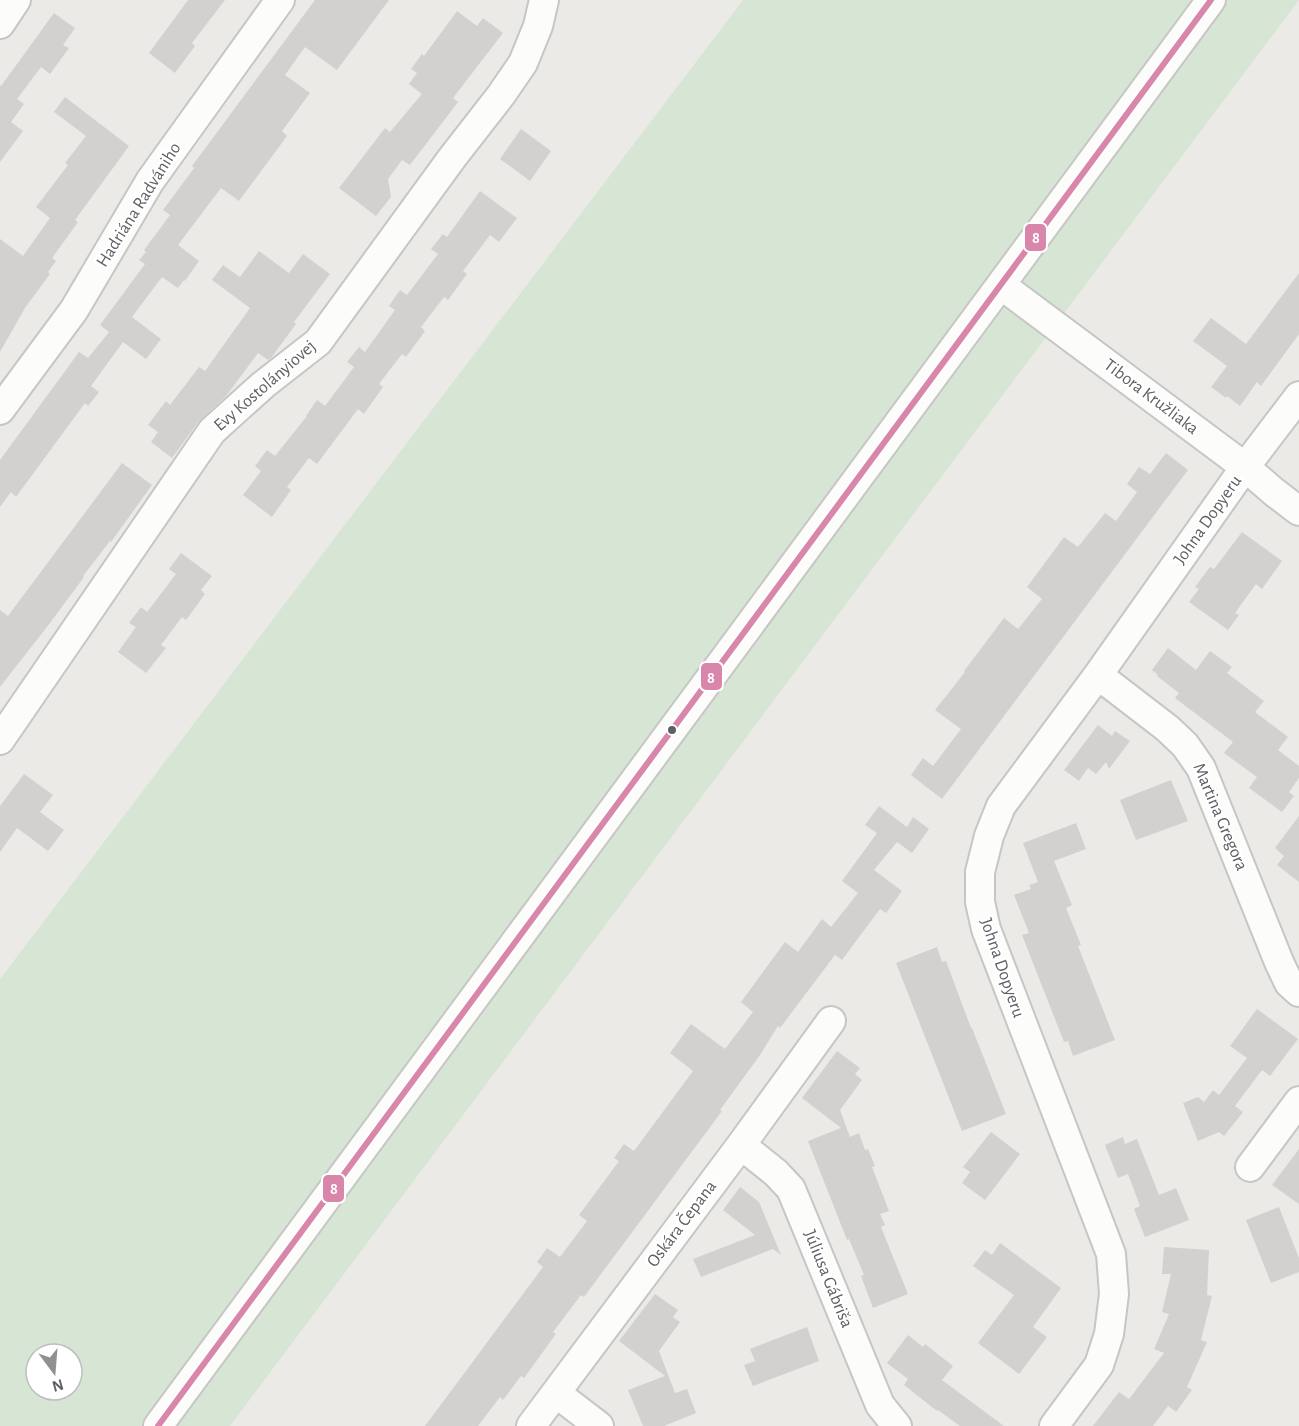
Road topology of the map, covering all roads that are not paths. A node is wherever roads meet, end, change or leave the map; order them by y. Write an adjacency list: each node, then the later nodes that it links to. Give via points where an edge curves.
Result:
1 (16, 0): 5 (street)
2 (279, 0): 8 (street, Hadriána Radvániho, via 150,181 74,310)
3 (544, 0): 12 (street, Evy Kostolányiovej, via 523,63 501,95 318,342 212,431)
4 (1211, 0): 6 (street)
5 (0, 24)
6 (1001, 285): 9 (street, Tibora Kružliaka); 19 (street)
7 (1299, 396): 9 (street, Johna Dopyeru)
8 (0, 411)
9 (1245, 467): 10 (street, Tibora Kružliaka); 11 (street, Johna Dopyeru)
10 (1299, 510)
11 (1098, 675): 13 (street, Martina Gregora, via 1167,728 1202,768 1279,962); 23 (street, Johna Dopyeru, via 1001,806 980,872 980,902 986,929 1112,1254 1114,1294 1109,1334 1099,1365)
12 (0, 740)
13 (1299, 992)
14 (831, 1021): 16 (street, Oskára Čepana)
15 (1299, 1101): 17 (street)
16 (741, 1145): 18 (street, Oskára Čepana); 22 (street, Júliusa Gábriša, via 791,1189 880,1405)
17 (1250, 1167)
18 (556, 1393): 20 (street, Oskára Čepana); 21 (street)
19 (158, 1426)
20 (531, 1426)
21 (600, 1426)
22 (897, 1426)
23 (1054, 1426)

